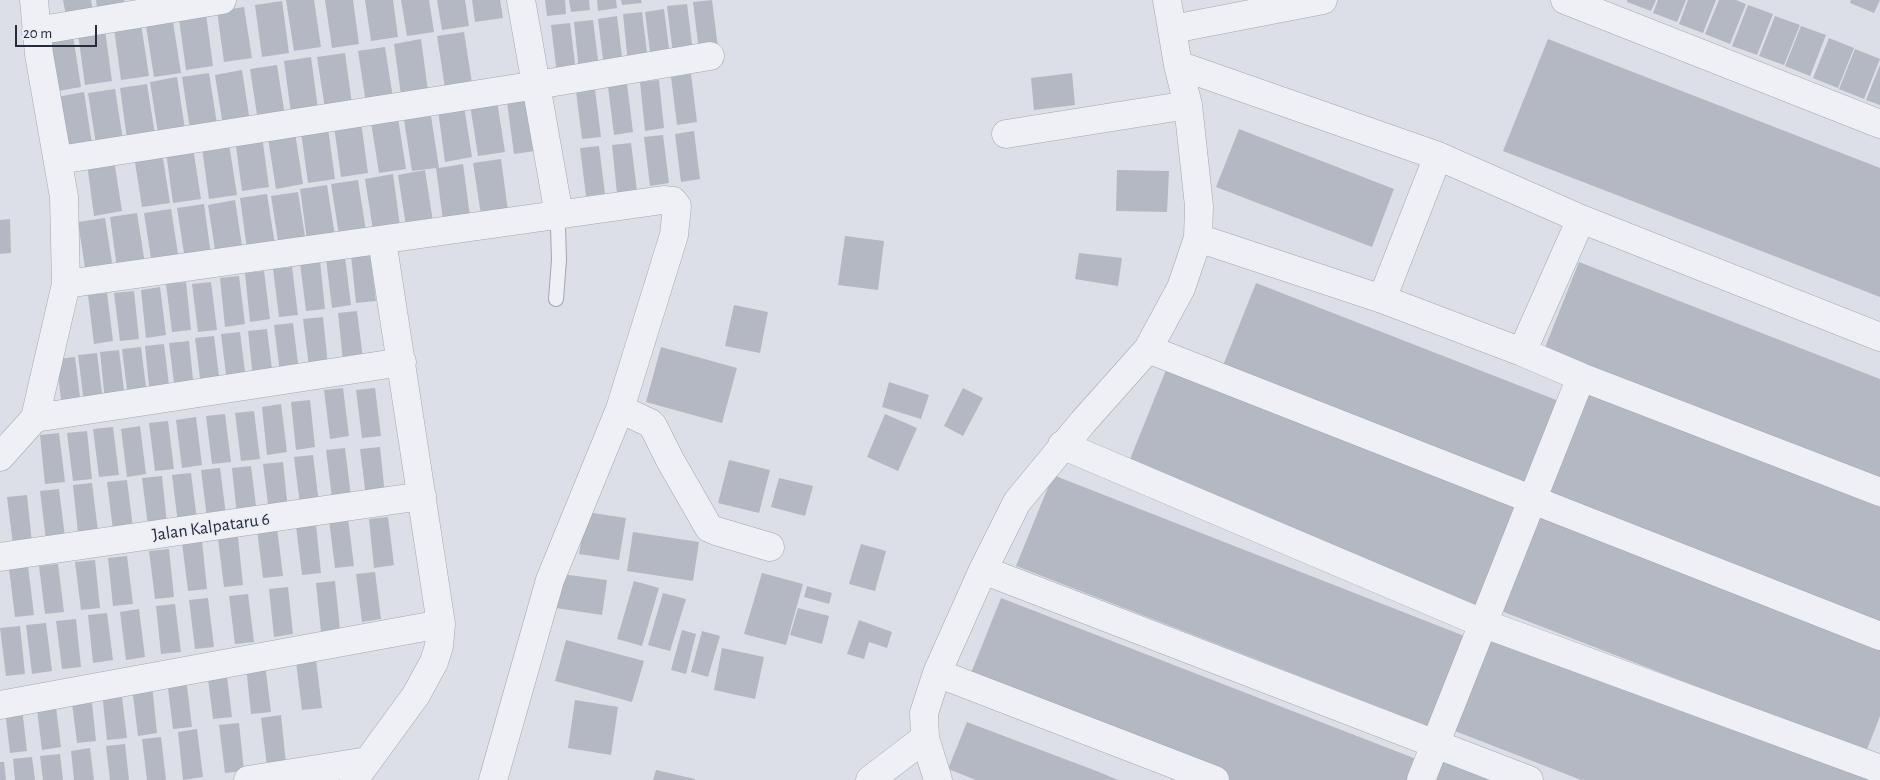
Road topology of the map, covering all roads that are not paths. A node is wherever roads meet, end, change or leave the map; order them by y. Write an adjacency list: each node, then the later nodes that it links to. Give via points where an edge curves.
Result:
1 (34, 0): 8 (street)
2 (222, 0): 8 (street)
3 (521, 0): 11 (street)
4 (1167, 0): 7 (street)
5 (1565, 0): 13 (street)
6 (1312, 1): 7 (street)
7 (1173, 29): 10 (street)
8 (36, 31): 16 (street)
9 (710, 56): 11 (street)
10 (1178, 66): 12 (street); 15 (street)
11 (537, 86): 16 (street); 17 (street)
12 (1188, 105): 14 (street); 19 (street, via 1199,206)
13 (1880, 124)
14 (1006, 134)
15 (1438, 156): 18 (street); 23 (street)
16 (59, 160): 21 (street, via 64,197)
17 (559, 215): 20 (street); 22 (lane); 29 (street, via 663,200 673,201 677,206 674,235)
18 (1581, 219): 24 (street); 26 (street)
19 (1198, 238): 23 (street); 25 (street, via 1181,288)
20 (382, 240): 21 (street); 27 (street)
21 (66, 284): 30 (street)
22 (556, 299)
23 (1382, 299): 26 (street)
24 (1880, 337)
25 (1148, 349): 31 (street); 35 (street)
26 (1522, 352): 28 (street)
27 (402, 362): 30 (street); 34 (street)
28 (1581, 378): 33 (street); 35 (street)
29 (620, 409): 36 (street, via 653,426 709,528); 49 (street, via 550,580)
30 (35, 418): 32 (street)
31 (1062, 445): 38 (street, via 1017,502); 39 (street)
32 (0, 457)
33 (1880, 492)
34 (422, 496): 37 (street, Jalan Kalpataru 6); 40 (street)
35 (1531, 500): 39 (street); 41 (street)
36 (770, 548)
37 (0, 557)
38 (983, 570): 42 (street); 45 (street)
39 (1482, 623): 45 (street); 46 (street)
40 (441, 624): 43 (street); 47 (street, via 434,662 416,695)
41 (1880, 636)
42 (937, 673): 44 (street, via 924,713); 52 (street)
43 (0, 706)
44 (925, 738): 50 (street); 51 (street)
45 (1436, 744): 53 (street); 54 (street)
46 (1880, 769)
47 (361, 771): 48 (street)
48 (248, 780)
49 (493, 780)
50 (870, 780)
51 (938, 780)
52 (1215, 780)
53 (1421, 780)
54 (1529, 780)

